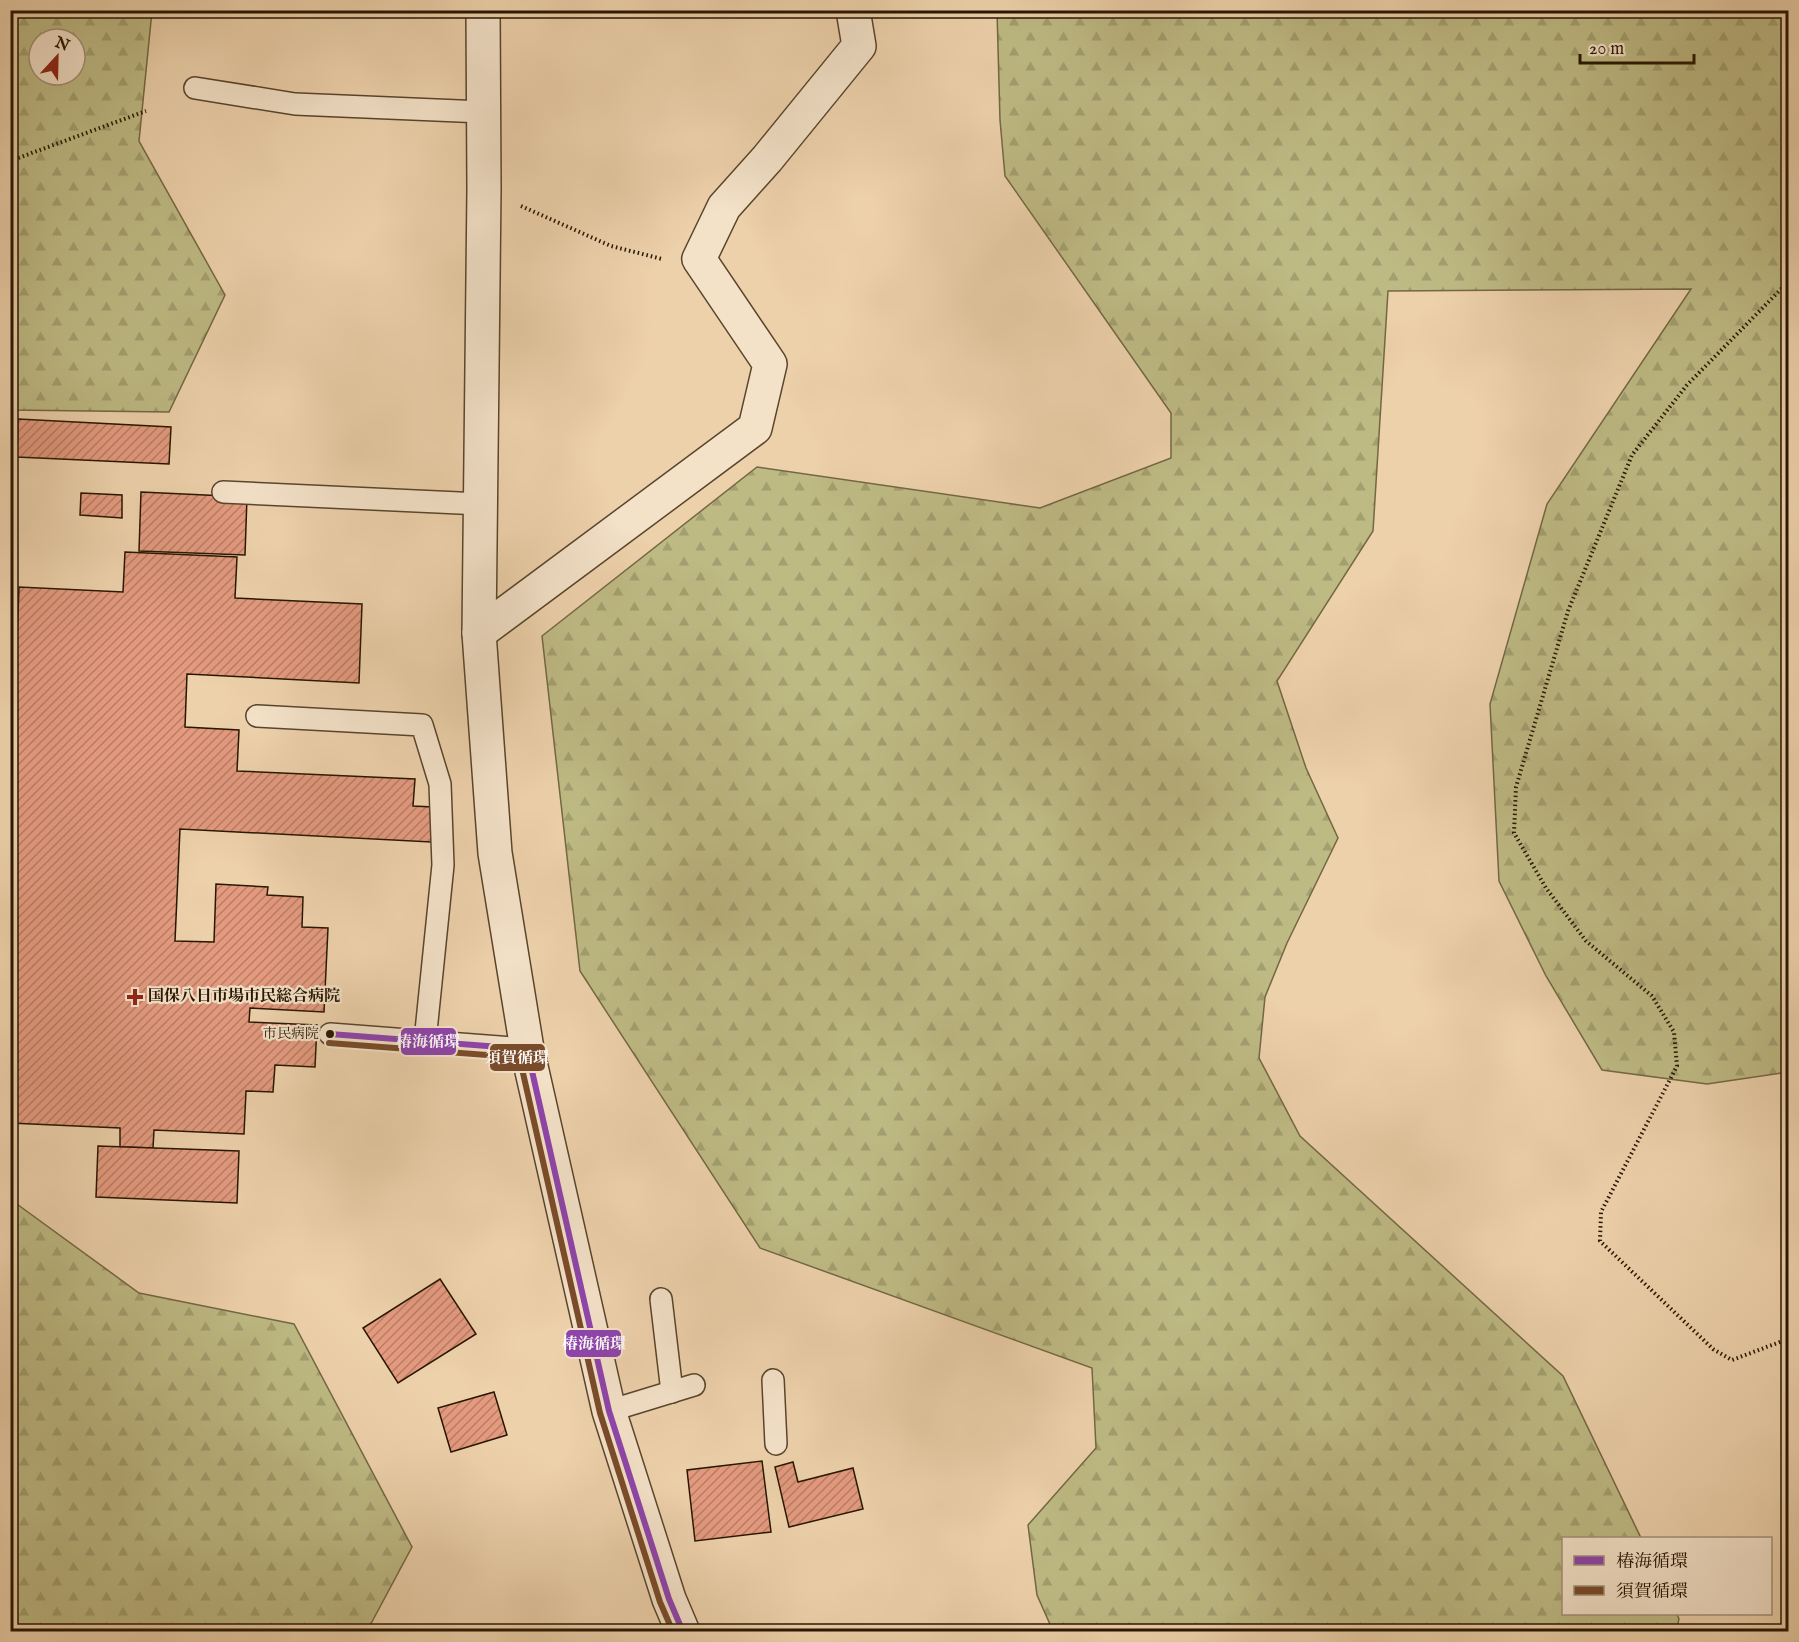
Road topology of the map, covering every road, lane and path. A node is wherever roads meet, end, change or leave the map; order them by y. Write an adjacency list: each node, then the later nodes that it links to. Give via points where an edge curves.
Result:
1 (483, 10): 5 (street)
2 (853, 10): 8 (street, via 860,46 724,207)
3 (195, 88): 5 (lane, via 295,104)
4 (146, 111): 6 (path)
5 (483, 112): 7 (street)
6 (10, 161)
7 (484, 189): 8 (path, via 611,246 668,260); 11 (street)
8 (699, 259): 12 (street, via 770,364 755,428)
9 (1788, 282): 18 (path, via 1687,385 1632,455 1568,611 1516,787 1514,832 1546,888 1586,941 1652,996 1674,1032 1677,1066 1601,1212 1600,1241 1713,1349 1732,1360)
10 (223, 492): 11 (lane)
11 (481, 504): 12 (street)
12 (479, 633): 16 (street, via 495,853)
13 (257, 716): 15 (lane, via 422,725 440,784 443,866)
14 (330, 1034): 15 (lane)
15 (425, 1041): 16 (lane)
16 (528, 1049): 22 (street)
17 (661, 1299): 21 (lane)
18 (1788, 1339)
19 (773, 1380): 23 (lane)
20 (694, 1385): 21 (lane)
21 (672, 1392): 22 (lane)
22 (609, 1411): 24 (street)
23 (776, 1444)
24 (682, 1632)

